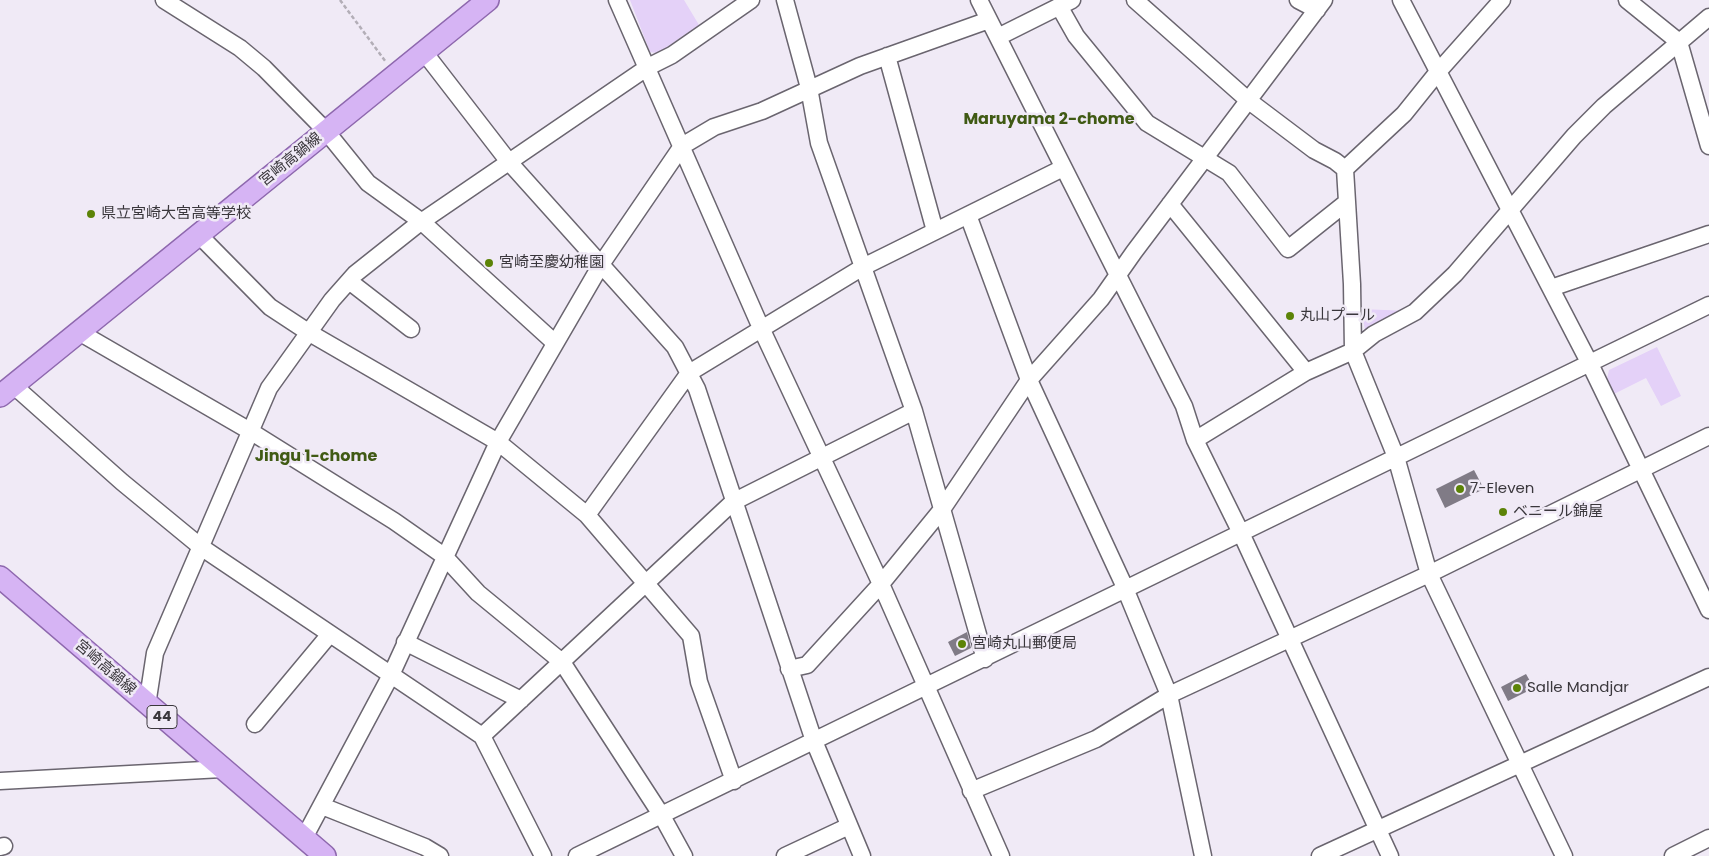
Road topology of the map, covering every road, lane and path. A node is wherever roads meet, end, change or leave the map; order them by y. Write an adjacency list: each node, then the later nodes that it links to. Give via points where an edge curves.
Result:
1 (164, 0): 26 (street, via 240,48)
2 (340, 0): 23 (path)
3 (488, 0): 19 (main road, 宮崎高鍋線)
4 (618, 0): 21 (street)
5 (751, 0): 21 (street, via 672,55)
6 (785, 0): 24 (street)
7 (979, 0): 16 (street)
8 (1135, 0): 25 (street)
9 (1298, 0): 14 (street)
10 (1401, 0): 22 (street)
11 (1502, 0): 22 (street)
12 (1627, 0): 18 (street)
13 (1066, 3): 17 (street); 29 (street, via 1076,36 1147,123)
14 (1321, 5): 25 (street)
15 (1709, 17): 18 (street)
16 (989, 20): 17 (street); 20 (street)
17 (998, 37): 31 (street)
18 (1679, 42): 28 (street); 35 (street, via 1604,106)
19 (424, 52): 23 (main road, 宮崎高鍋線); 30 (street)
20 (887, 56): 24 (street); 38 (street)
21 (648, 67): 27 (street); 30 (street)
22 (1437, 73): 32 (street, via 1404,114); 35 (street)
23 (395, 75): 26 (main road, 宮崎高鍋線)
24 (808, 88): 27 (street, via 762,111 714,127); 42 (street, via 820,144)
25 (1249, 101): 29 (street); 32 (street)
26 (326, 131): 37 (street, via 368,183); 40 (main road, 宮崎高鍋線)
27 (682, 146): 41 (street); 47 (street)
28 (1709, 146)
29 (1206, 157): 33 (street, via 1229,173 1288,249); 34 (street)
30 (509, 162): 37 (street); 41 (street)
31 (1063, 168): 36 (street); 43 (street)
32 (1345, 169): 33 (street)
33 (1347, 202): 52 (street)
34 (1170, 204): 43 (street); 54 (street)
35 (1510, 209): 45 (street); 52 (street, via 1455,274 1415,312 1374,334)
36 (968, 215): 38 (street); 56 (street)
37 (422, 222): 44 (street); 51 (street)
38 (935, 231): 42 (street)
39 (1709, 234): 45 (street)
40 (199, 235): 49 (main road, 宮崎高鍋線); 50 (street, via 270,307)
41 (602, 263): 51 (street); 55 (street, via 674,347)
42 (863, 267): 47 (street); 58 (street)
43 (1118, 276): 56 (street); 61 (street, via 1184,406)
44 (349, 281): 48 (street); 50 (street)
45 (1551, 288): 53 (street)
46 (1709, 305): 53 (street)
47 (761, 328): 55 (street); 63 (street)
48 (411, 330)
49 (79, 332): 57 (main road, 宮崎高鍋線); 59 (street)
50 (308, 332): 59 (street, via 269,388); 62 (street)
51 (555, 343): 62 (street)
52 (1352, 351): 54 (street); 64 (street)
53 (1590, 364): 64 (street); 65 (street)
54 (1306, 372): 61 (street)
55 (689, 373): 66 (street); 68 (street)
56 (1029, 380): 67 (street); 76 (street)
57 (7, 391): 70 (street)
58 (914, 411): 63 (street); 67 (street)
59 (250, 431): 70 (street); 71 (street)
60 (1709, 436): 65 (street)
61 (1195, 440): 69 (street)
62 (498, 442): 68 (street); 71 (street)
63 (822, 457): 66 (street); 75 (street)
64 (1396, 457): 69 (street); 72 (street)
65 (1642, 470): 72 (street); 77 (street)
66 (733, 502): 74 (street); 83 (street)
67 (943, 508): 75 (street); 81 (street)
68 (587, 515): 74 (street)
69 (1241, 533): 76 (street); 79 (street)
70 (201, 547): 78 (street); 89 (street, via 155,653)
71 (444, 556): 80 (street); 82 (street, via 478,593)
72 (1429, 574): 79 (street); 93 (street)
73 (0, 577): 89 (main road, 宮崎高鍋線 / 44)
74 (647, 584): 82 (street); 96 (street, via 691,636 699,682)
75 (881, 584): 83 (street, via 807,665); 86 (street)
76 (1126, 590): 81 (street); 87 (street)
77 (1709, 610)
78 (330, 634): 84 (street); 90 (street)
79 (1290, 639): 87 (street); 101 (street)
80 (405, 642): 84 (street); 88 (street)
81 (985, 659): 86 (street)
82 (562, 662): 88 (street); 99 (street)
83 (789, 669): 92 (street)
84 (391, 675): 91 (street); 98 (street)
85 (1709, 677): 93 (street)
86 (924, 686): 92 (street); 97 (street)
87 (1169, 695): 97 (street, via 1096,739); 112 (street)
88 (521, 700): 91 (street)
89 (147, 705): 94 (main road, 宮崎高鍋線 / 44)
90 (255, 724)
91 (482, 736): 106 (street)
92 (814, 740): 96 (street); 100 (street)
93 (1519, 765): 101 (street); 115 (street)
94 (222, 769): 95 (street); 102 (main road, 宮崎高鍋線 / 44)
95 (0, 781)
96 (734, 781): 99 (street)
97 (971, 791): 111 (street)
98 (322, 806): 102 (street); 105 (street)
99 (662, 816): 107 (street); 108 (street)
100 (849, 826): 109 (street); 110 (street)
101 (1377, 829): 113 (street); 114 (street)
102 (304, 838): 104 (main road, 宮崎高鍋線 / 44)
103 (1709, 838): 116 (street)
104 (325, 856)
105 (440, 856)
106 (543, 856)
107 (578, 856)
108 (684, 856)
109 (785, 856)
110 (862, 856)
111 (1001, 856)
112 (1203, 856)
113 (1320, 856)
114 (1390, 856)
115 (1564, 856)
116 (1673, 856)

